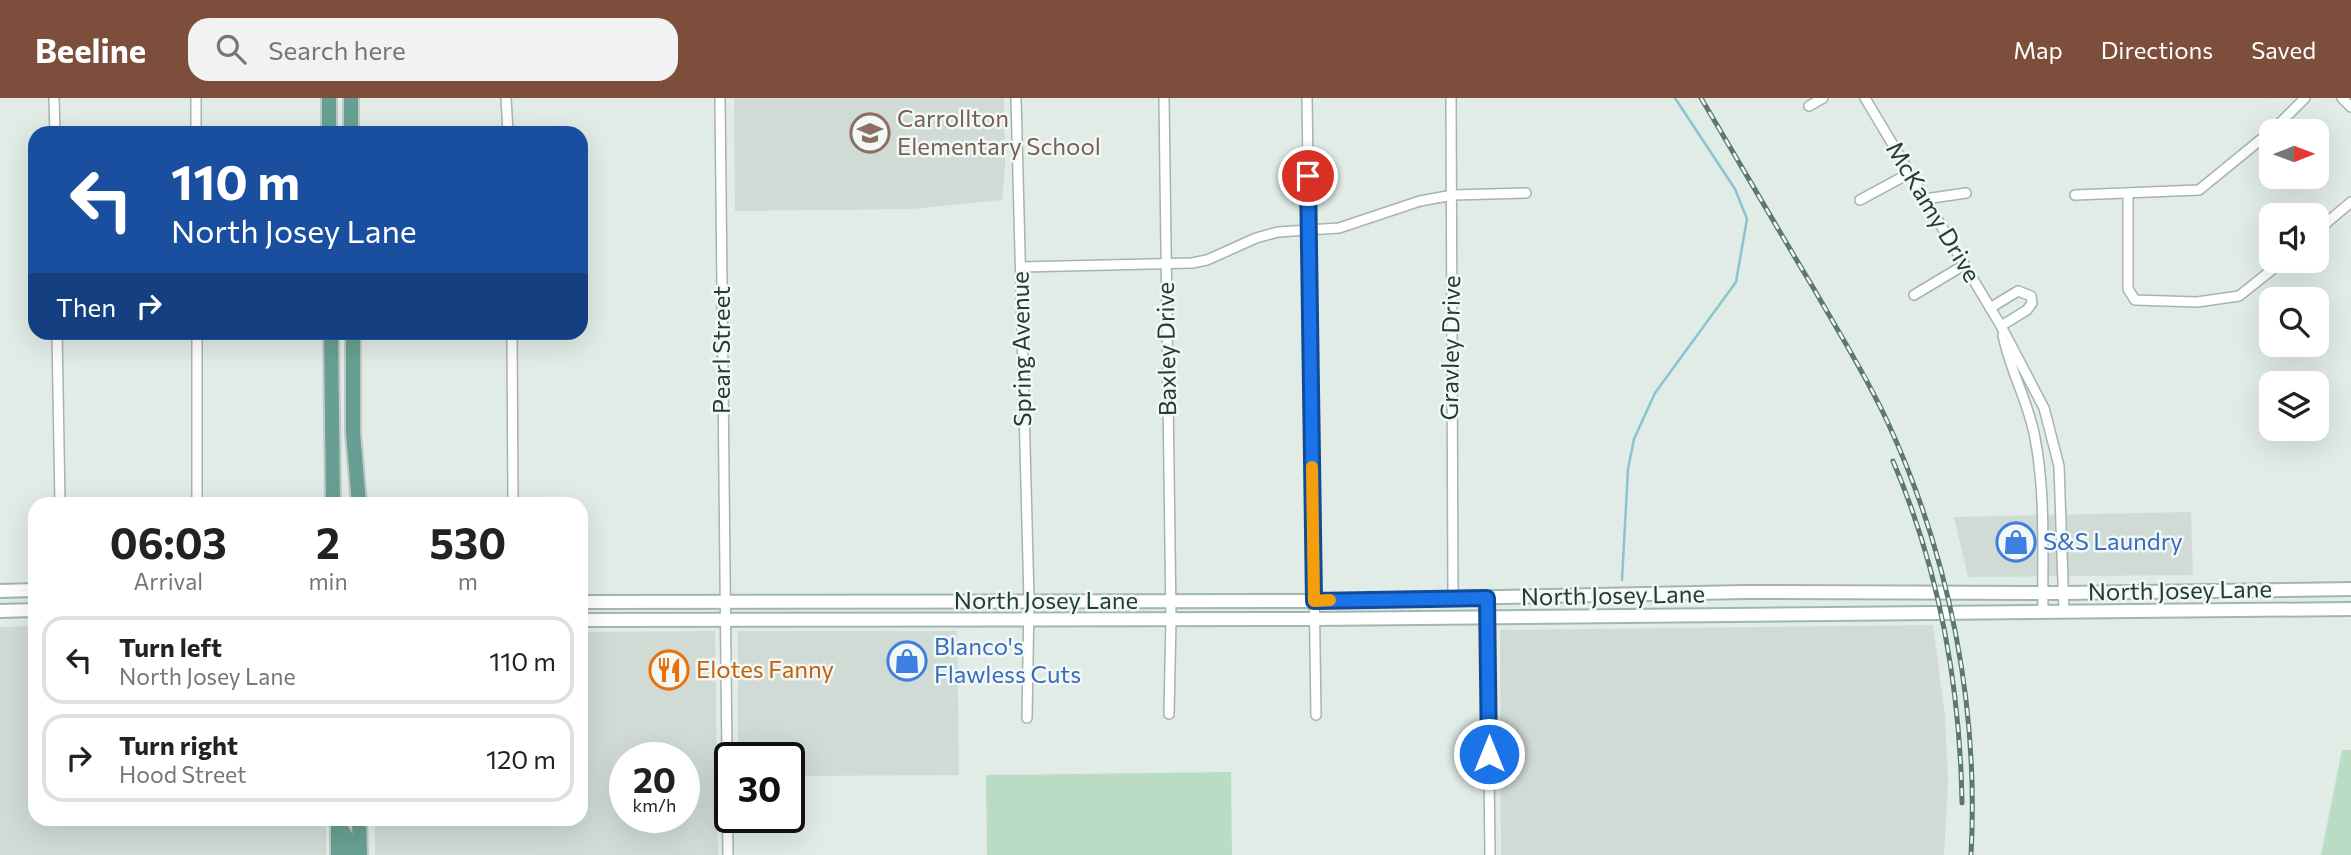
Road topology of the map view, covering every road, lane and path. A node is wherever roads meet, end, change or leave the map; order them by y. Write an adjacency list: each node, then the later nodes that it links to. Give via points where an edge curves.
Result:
1 (54, 98): 17 (street)
2 (196, 98): 18 (street)
3 (329, 98): 19 (main road)
4 (351, 98): 20 (main road)
5 (506, 98): 21 (street)
6 (720, 98): 61 (street, Pearl Street)
7 (1016, 98): 35 (street, Spring Avenue)
8 (1164, 98): 33 (street, Baxley Drive)
9 (1307, 98): 32 (street)
10 (1451, 98): 26 (street, Gravley Drive)
11 (1823, 98): 15 (street)
12 (1865, 98): 22 (street, McKamy Drive)
13 (2305, 98): 25 (street, via 2199,190)
14 (2342, 98): 16 (street)
15 (1809, 106)
16 (2351, 107)
17 (55, 126)
18 (196, 126)
19 (329, 126)
20 (351, 126)
21 (508, 126)
22 (1910, 173): 28 (street, McKamy Drive); 29 (street)
23 (1527, 193): 26 (street)
24 (1966, 193): 28 (street)
25 (2128, 194): 27 (street); 36 (street, via 2128,289 2135,300 2197,302 2239,296)
26 (1453, 195): 32 (street, via 1398,207 1349,226); 55 (street, Gravley Drive)
27 (2075, 195)
28 (1925, 199): 34 (street, McKamy Drive)
29 (1860, 200)
30 (2351, 202): 31 (street)
31 (2329, 221)
32 (1310, 229): 33 (street, via 1256,237 1207,260); 59 (street)
33 (1166, 264): 35 (street); 58 (street, Baxley Drive)
34 (1964, 265): 37 (street); 38 (street, McKamy Drive)
35 (1021, 267): 57 (street, Spring Avenue)
36 (2268, 273)
37 (1914, 295)
38 (1990, 308): 39 (street, McKamy Drive); 39 (street, via 2018,291 2031,296 2028,310)
39 (2001, 326): 53 (street, McKamy Drive, via 2040,463); 54 (street, McKamy Drive, via 2044,408 2053,436 2059,466)
40 (57, 340): 45 (street)
41 (197, 340): 46 (street)
42 (331, 340): 47 (main road)
43 (353, 340): 48 (main road)
44 (512, 340): 49 (street)
45 (60, 497)
46 (197, 497)
47 (333, 497)
48 (359, 497)
49 (513, 497)
50 (2351, 589): 54 (main road, North Josey Lane)
51 (28, 590): 52 (main road)
52 (0, 591)
53 (2043, 593): 54 (main road, North Josey Lane); 56 (main road, North Josey Lane, via 1744,592); 65 (street, McKamy Drive)
54 (2064, 593): 66 (street, McKamy Drive)
55 (1453, 598): 56 (main road, North Josey Lane); 59 (main road, North Josey Lane)
56 (1487, 598): 67 (street)
57 (1028, 600): 58 (main road, North Josey Lane); 61 (main road, North Josey Lane); 70 (street, Spring Avenue)
58 (1170, 601): 59 (main road, North Josey Lane); 68 (street, Baxley Drive)
59 (1314, 601): 71 (street)
60 (588, 602): 61 (main road, North Josey Lane)
61 (724, 602): 72 (street, Pearl Street)
62 (2351, 609): 66 (main road, North Josey Lane)
63 (28, 610): 64 (main road)
64 (0, 611)
65 (2043, 612): 66 (main road, North Josey Lane); 67 (main road, North Josey Lane)
66 (2064, 612)
67 (1488, 617): 71 (main road, North Josey Lane); 83 (street)
68 (1171, 619): 70 (main road, North Josey Lane); 71 (main road, North Josey Lane); 73 (street, Baxley Drive)
69 (588, 620): 72 (main road, North Josey Lane)
70 (1028, 620): 72 (main road, North Josey Lane); 75 (street, Spring Avenue)
71 (1314, 620): 74 (street)
72 (725, 621): 82 (street, Pearl Street)
73 (1169, 715)
74 (1317, 715)
75 (1027, 718)
76 (338, 826): 79 (main road)
77 (341, 826): 80 (main road)
78 (359, 826): 81 (main road)
79 (338, 855)
80 (350, 855)
81 (360, 855)
82 (728, 855)
83 (1490, 855)

